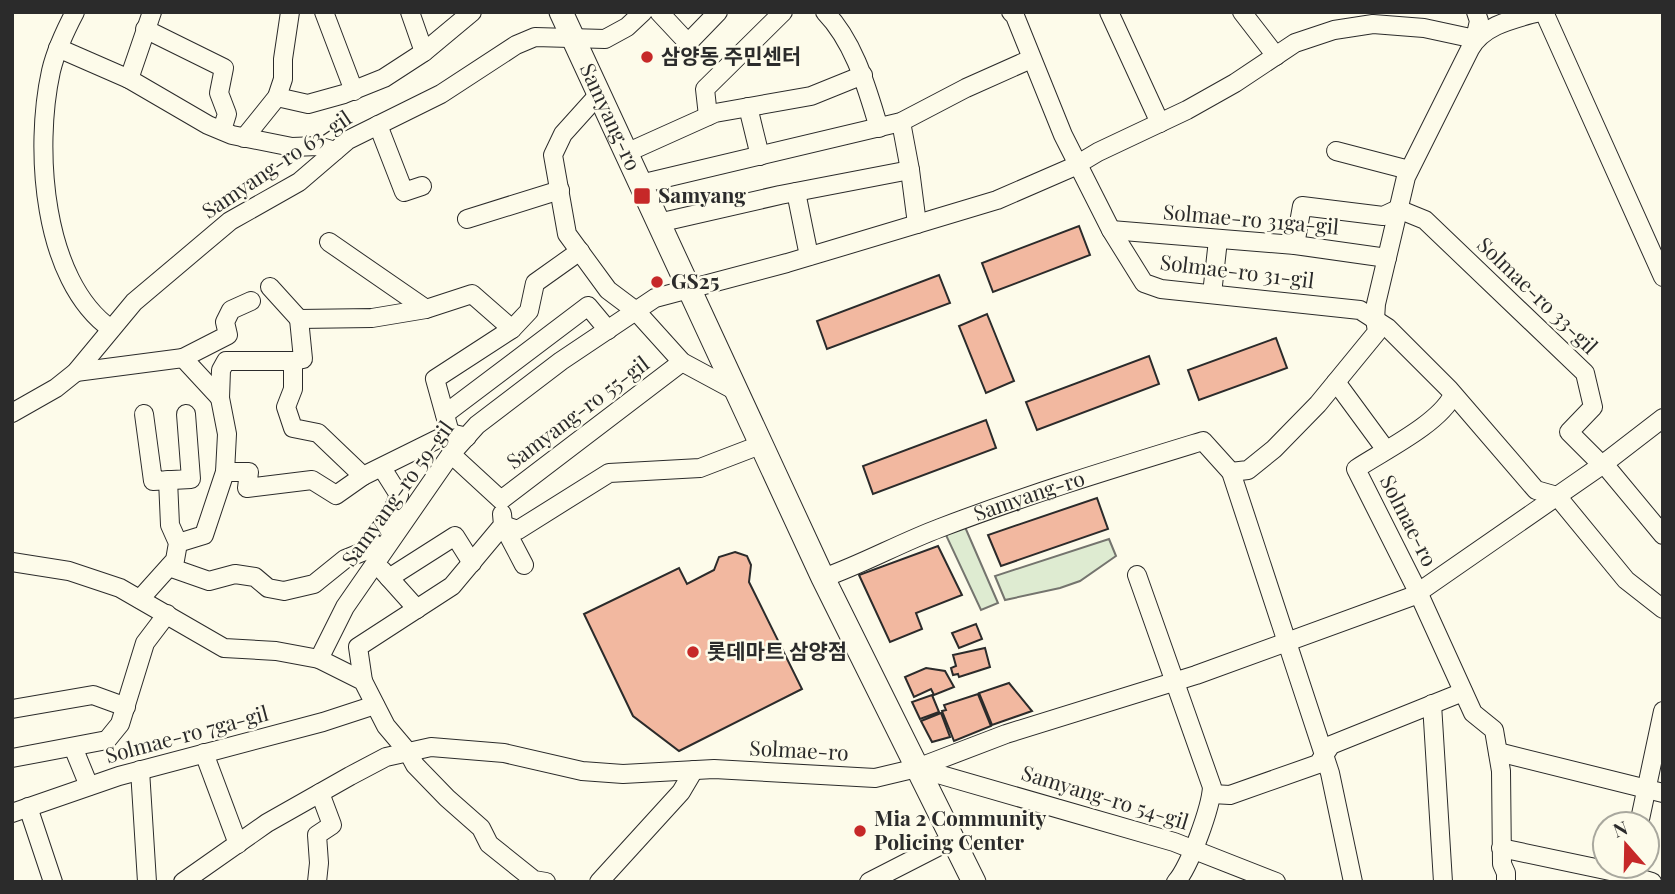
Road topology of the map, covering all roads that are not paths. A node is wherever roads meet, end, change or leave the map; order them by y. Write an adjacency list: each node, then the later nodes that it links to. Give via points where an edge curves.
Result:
1 (75, 12): 21 (street)
2 (152, 12): 18 (street)
3 (290, 12): 29 (street)
4 (324, 12): 27 (street)
5 (410, 12): 22 (street)
6 (471, 12): 22 (street)
7 (561, 12): 19 (main road, Samyang-ro)
8 (643, 12): 19 (street, Samyang-ro 63-gil, via 605,39)
9 (659, 12): 10 (street, via 688,43)
10 (718, 12)
11 (783, 12): 31 (street, via 705,89)
12 (1011, 12): 24 (street, Solmae-ro 31-gil)
13 (1109, 12): 33 (street)
14 (1242, 12): 23 (street)
15 (1475, 12): 20 (street, via 1479,21)
16 (1541, 12): 20 (street, via 1485,30); 60 (street)
17 (834, 16): 25 (street)
18 (145, 29): 26 (street); 36 (street, via 224,68 219,93 227,114)
19 (573, 37): 28 (main road, Samyang-ro); 34 (street, Samyang-ro 63-gil, via 536,37 516,45 441,94)
20 (1475, 39): 23 (street, Samyang-ro 59-gil, via 1373,24 1334,30 1295,43); 44 (street)
21 (58, 48): 26 (street); 69 (street, via 45,108 42,154 57,246 95,317)
22 (424, 52): 27 (street, via 384,78)
23 (1276, 56): 33 (street, Samyang-ro 59-gil)
24 (1031, 58): 32 (street); 42 (street, Solmae-ro 31-gil)
25 (863, 75): 30 (street, via 811,96); 35 (street)
26 (130, 79): 36 (street)
27 (354, 90): 29 (street, via 308,104)
28 (599, 94): 40 (main road, Samyang-ro); 47 (street, via 563,135 553,155)
29 (277, 97): 37 (street)
30 (748, 107): 31 (street); 41 (street)
31 (708, 116): 40 (street)
32 (901, 122): 35 (street); 43 (street)
33 (1160, 123): 42 (street, Samyang-ro 59-gil)
34 (378, 125): 39 (street, Samyang-ro 63-gil); 46 (street, Samyang-ro 63-gil, via 404,192)
35 (879, 128): 41 (street)
36 (222, 130): 37 (street)
37 (244, 138): 39 (street)
38 (1336, 150): 44 (street)
39 (335, 151): 69 (street, Samyang-ro 63-gil, via 299,182 230,221 134,302)
40 (626, 153): 45 (main road, Samyang-ro)
41 (760, 156): 45 (street)
42 (1076, 164): 52 (street, Samyang-ro 59-gil, via 997,200); 53 (street, Solmae-ro 31-gil)
43 (910, 170): 48 (street); 52 (street)
44 (1409, 170): 49 (street)
45 (640, 184): 51 (main road, Samyang-ro)
46 (422, 186)
47 (560, 190): 50 (street); 57 (street, via 567,234)
48 (796, 192): 51 (street); 58 (street)
49 (1398, 209): 56 (street, Solmae-ro 31ga-gil, via 1383,216 1302,205); 59 (street); 89 (street, Solmae-ro 33-gil, via 1425,220 1585,373 1592,407 1569,432)
50 (467, 219)
51 (658, 223): 62 (main road, Samyang-ro)
52 (916, 224): 58 (street, Samyang-ro 59-gil)
53 (1111, 230): 54 (street, Solmae-ro 31ga-gil); 63 (street, Solmae-ro 31-gil, via 1143,283)
54 (1218, 240): 56 (street, Solmae-ro 31ga-gil); 63 (street)
55 (329, 242): 65 (street)
56 (1295, 245): 59 (street, Solmae-ro 31ga-gil)
57 (580, 251): 66 (street, via 608,290); 70 (street, via 535,283 529,311)
58 (809, 256): 62 (street, Samyang-ro 59-gil)
59 (1387, 258): 67 (street)
60 (1663, 276)
61 (270, 287): 68 (street)
62 (689, 290): 66 (street, Samyang-ro 59-gil, via 655,298); 77 (main road, Samyang-ro)
63 (1212, 294): 67 (street, Solmae-ro 31-gil, via 1360,310)
64 (251, 300): 72 (street, via 231,310 225,322 228,335)
65 (426, 309): 68 (street, via 372,318); 70 (street, via 472,294)
66 (636, 311): 71 (street, Samyang-ro 59-gil); 74 (street)
67 (1374, 318): 76 (street, via 1377,332); 78 (street, Solmae-ro 31-gil)
68 (299, 319): 73 (street, via 303,359)
69 (111, 329): 75 (street, Samyang-ro 63-gil)
70 (512, 329): 83 (street, via 435,379)
71 (608, 330): 83 (street, Samyang-ro 59-gil, via 588,306); 85 (street, Samyang-ro 59-gil)
72 (183, 358): 75 (street); 79 (street)
73 (293, 361): 79 (street, via 226,361); 93 (street, via 293,388 286,407 293,428 318,433)
74 (682, 362): 77 (street); 96 (street, Samyang-ro 55-gil)
75 (76, 372): 80 (street)
76 (1336, 382): 87 (street); 92 (street, via 1274,449 1248,470)
77 (734, 390): 86 (main road, Samyang-ro)
78 (1453, 395): 87 (street, Solmae-ro, via 1447,406); 95 (street, Solmae-ro 31-gil, via 1536,491)
79 (220, 398): 91 (street, via 227,434)
80 (12, 413)
81 (144, 414): 94 (street, via 153,481)
82 (186, 414): 94 (street, via 191,479)
83 (444, 414): 85 (street)
84 (1660, 427): 89 (street, Solmae-ro)
85 (458, 435): 88 (street, Samyang-ro 59-gil); 90 (street)
86 (760, 445): 97 (street, via 699,468 609,473 517,530); 107 (main road, Samyang-ro)
87 (1386, 450): 108 (street, Solmae-ro, via 1356,469)
88 (451, 454): 96 (street, Samyang-ro 55-gil); 101 (street, Samyang-ro 59-gil)
89 (1603, 464): 95 (street, Solmae-ro); 98 (street)
90 (382, 468): 93 (street); 104 (street, via 399,495 381,540 345,559 314,584 284,591 268,588 255,577 235,574 209,581)
91 (225, 472): 93 (street, via 249,472 247,488 312,480 336,495); 99 (street, via 204,536)
92 (1231, 472): 107 (street, Samyang-ro, via 1203,441 940,528); 113 (street)
93 (363, 476)
94 (169, 480): 99 (street, via 170,525)
95 (1557, 496): 108 (street, Solmae-ro); 111 (street, via 1626,580)
96 (501, 500): 97 (street, Samyang-ro 55-gil)
97 (503, 525): 102 (street); 103 (street)
98 (1663, 535)
99 (178, 543): 104 (street)
100 (12, 562): 109 (street, via 69,571)
101 (375, 562): 106 (street); 114 (street, Samyang-ro 59-gil)
102 (472, 563): 106 (street, via 455,536); 110 (street, via 452,586)
103 (524, 565)
104 (169, 567): 109 (street)
105 (1136, 575): 116 (street)
106 (389, 578): 110 (street)
107 (823, 578): 130 (main road, Samyang-ro)
108 (1418, 592): 113 (street, Solmae-ro); 117 (street)
109 (140, 599): 112 (street)
110 (417, 609): 115 (street, via 358,647)
111 (1663, 609)
112 (167, 614): 114 (street, via 225,648); 120 (street, via 145,643)
113 (1288, 641): 116 (street, Solmae-ro); 128 (street)
114 (319, 659): 115 (street)
115 (363, 681): 119 (street)
116 (1175, 681): 130 (street, Solmae-ro, via 1006,734); 136 (street)
117 (1463, 692): 118 (street); 126 (street, via 1473,713 1494,730)
118 (1432, 704): 128 (street, via 1331,745); 155 (street)
119 (375, 705): 125 (street); 127 (street, Solmae-ro 7ga-gil)
120 (126, 707): 121 (street, via 93,695); 123 (street, via 107,740)
121 (12, 709)
122 (1663, 711): 134 (street)
123 (73, 747): 129 (street); 133 (street)
124 (12, 748): 129 (street)
125 (408, 752): 132 (street, Solmae-ro, via 431,747 505,753 583,771 622,774); 135 (street, Solmae-ro, via 386,757); 148 (street, via 415,765 481,828 489,844 534,880)
126 (1498, 752): 134 (street); 141 (street)
127 (204, 753): 131 (street, Solmae-ro 7ga-gil); 140 (street)
128 (1325, 755): 136 (street, via 1318,764 1230,795); 154 (street)
129 (13, 758)
130 (917, 768): 132 (street, Solmae-ro, via 875,778); 139 (main road, Samyang-ro); 142 (street, Samyang-ro 54-gil)
131 (140, 770): 133 (street, Solmae-ro 7ga-gil); 145 (street)
132 (694, 771): 149 (street, via 681,792)
133 (89, 786): 137 (street, Solmae-ro 7ga-gil)
134 (1655, 790): 138 (street)
135 (320, 793): 140 (street, Solmae-ro); 147 (street, via 332,825 317,835)
136 (1212, 794): 142 (street)
137 (20, 810): 144 (street)
138 (1646, 810)
139 (953, 839): 150 (street); 151 (main road, Samyang-ro)
140 (238, 844): 146 (street, Solmae-ro)
141 (1502, 848): 143 (street); 156 (street)
142 (1193, 849): 152 (street); 153 (street, Samyang-ro 54-gil)
143 (1591, 866)
144 (53, 882)
145 (147, 882)
146 (183, 882)
147 (317, 882)
148 (546, 882)
149 (599, 882)
150 (869, 882)
151 (974, 882)
152 (1176, 882)
153 (1276, 882)
154 (1353, 882)
155 (1443, 882)
156 (1506, 882)

